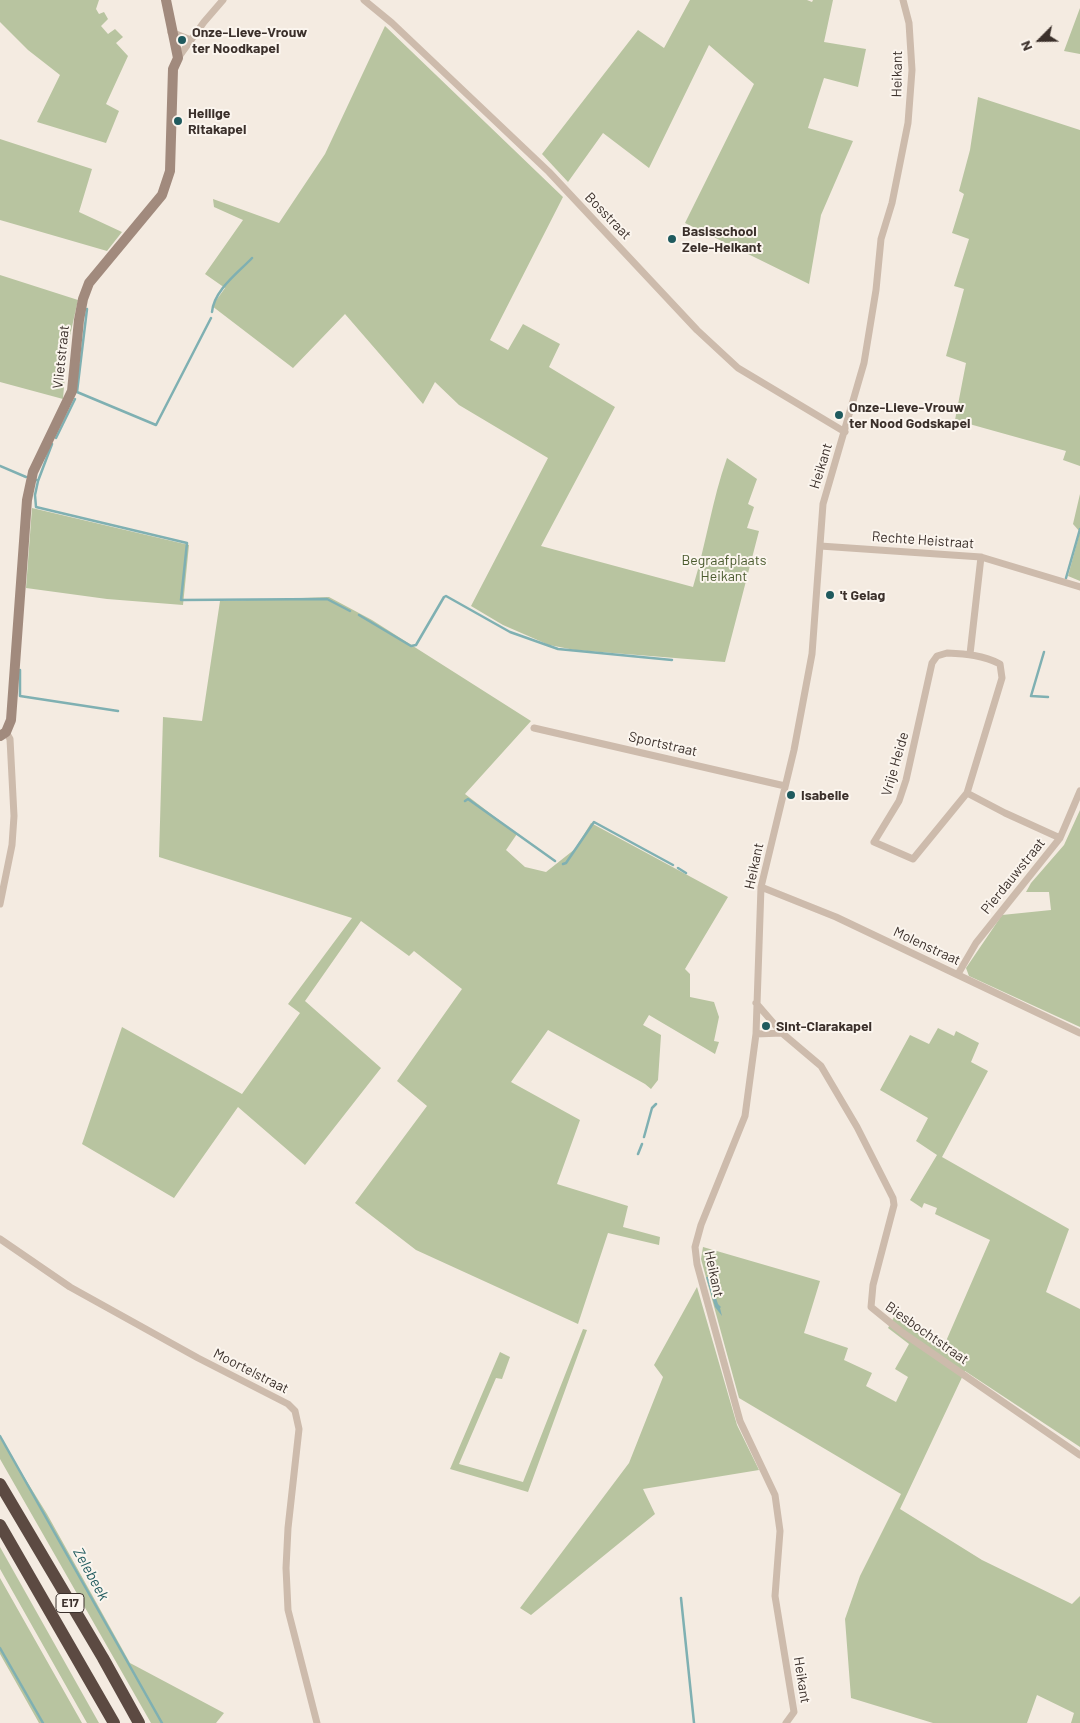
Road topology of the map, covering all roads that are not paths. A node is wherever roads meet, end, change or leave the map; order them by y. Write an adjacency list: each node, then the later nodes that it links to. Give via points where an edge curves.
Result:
1 (166, 0): 5 (street, Vlietstraat)
2 (223, 0): 6 (street, Vlietstraat)
3 (364, 0): 8 (street, Bosstraat, via 549,172 697,330 738,368)
4 (903, 0): 8 (street, Heikant, via 909,23 912,70 908,123 881,238 864,363)
5 (171, 32): 6 (street); 7 (street, Vlietstraat)
6 (191, 40): 7 (street, Vlietstraat)
7 (178, 58): 14 (street, Vlietstraat, via 173,68 170,171 162,195 89,283 79,320 69,400 33,472 26,500 11,720)
8 (845, 432): 9 (street, Heikant, via 823,504)
9 (820, 546): 10 (street, Rechte Heistraat); 15 (street, Heikant, via 812,654)
10 (981, 557): 11 (street, Rechte Heistraat); 12 (street)
11 (1080, 587)
12 (970, 654): 17 (street, Vrije Heide, via 989,658 1000,664 1002,670); 17 (street, Vrije Heide, via 947,653 937,656 932,663 906,780 899,801 874,842 913,859)
13 (534, 728): 15 (street, Sportstraat)
14 (3, 734): 20 (street, via 10,739 14,816 12,845)
15 (786, 786): 19 (street, Heikant)
16 (1080, 791): 18 (street, Pierdauwstraat)
17 (967, 793): 18 (street)
18 (1060, 838): 21 (street, Pierdauwstraat, via 976,943)
19 (761, 887): 21 (street, Molenstraat, via 836,917); 22 (street, Heikant)
20 (0, 904)
21 (958, 974): 24 (street, Molenstraat)
22 (756, 1003): 23 (street, Biesbochtstraat); 25 (street, Heikant)
23 (782, 1033): 25 (street); 27 (street, Biesbochtstraat, via 820,1066 893,1198 871,1307 903,1333)
24 (1080, 1033)
25 (756, 1034): 33 (street, Heikant, via 745,1116 695,1248 740,1421 775,1495 780,1531 775,1596 794,1706 794,1712)
26 (0, 1240): 32 (street, Moortelstraat, via 70,1287 295,1410 299,1429 288,1528 287,1591 296,1646)
27 (1080, 1455)
28 (0, 1484): 31 (highway, E17)
29 (0, 1525): 30 (highway, E17)
30 (114, 1723)
31 (139, 1723)
32 (317, 1723)
33 (786, 1723)

